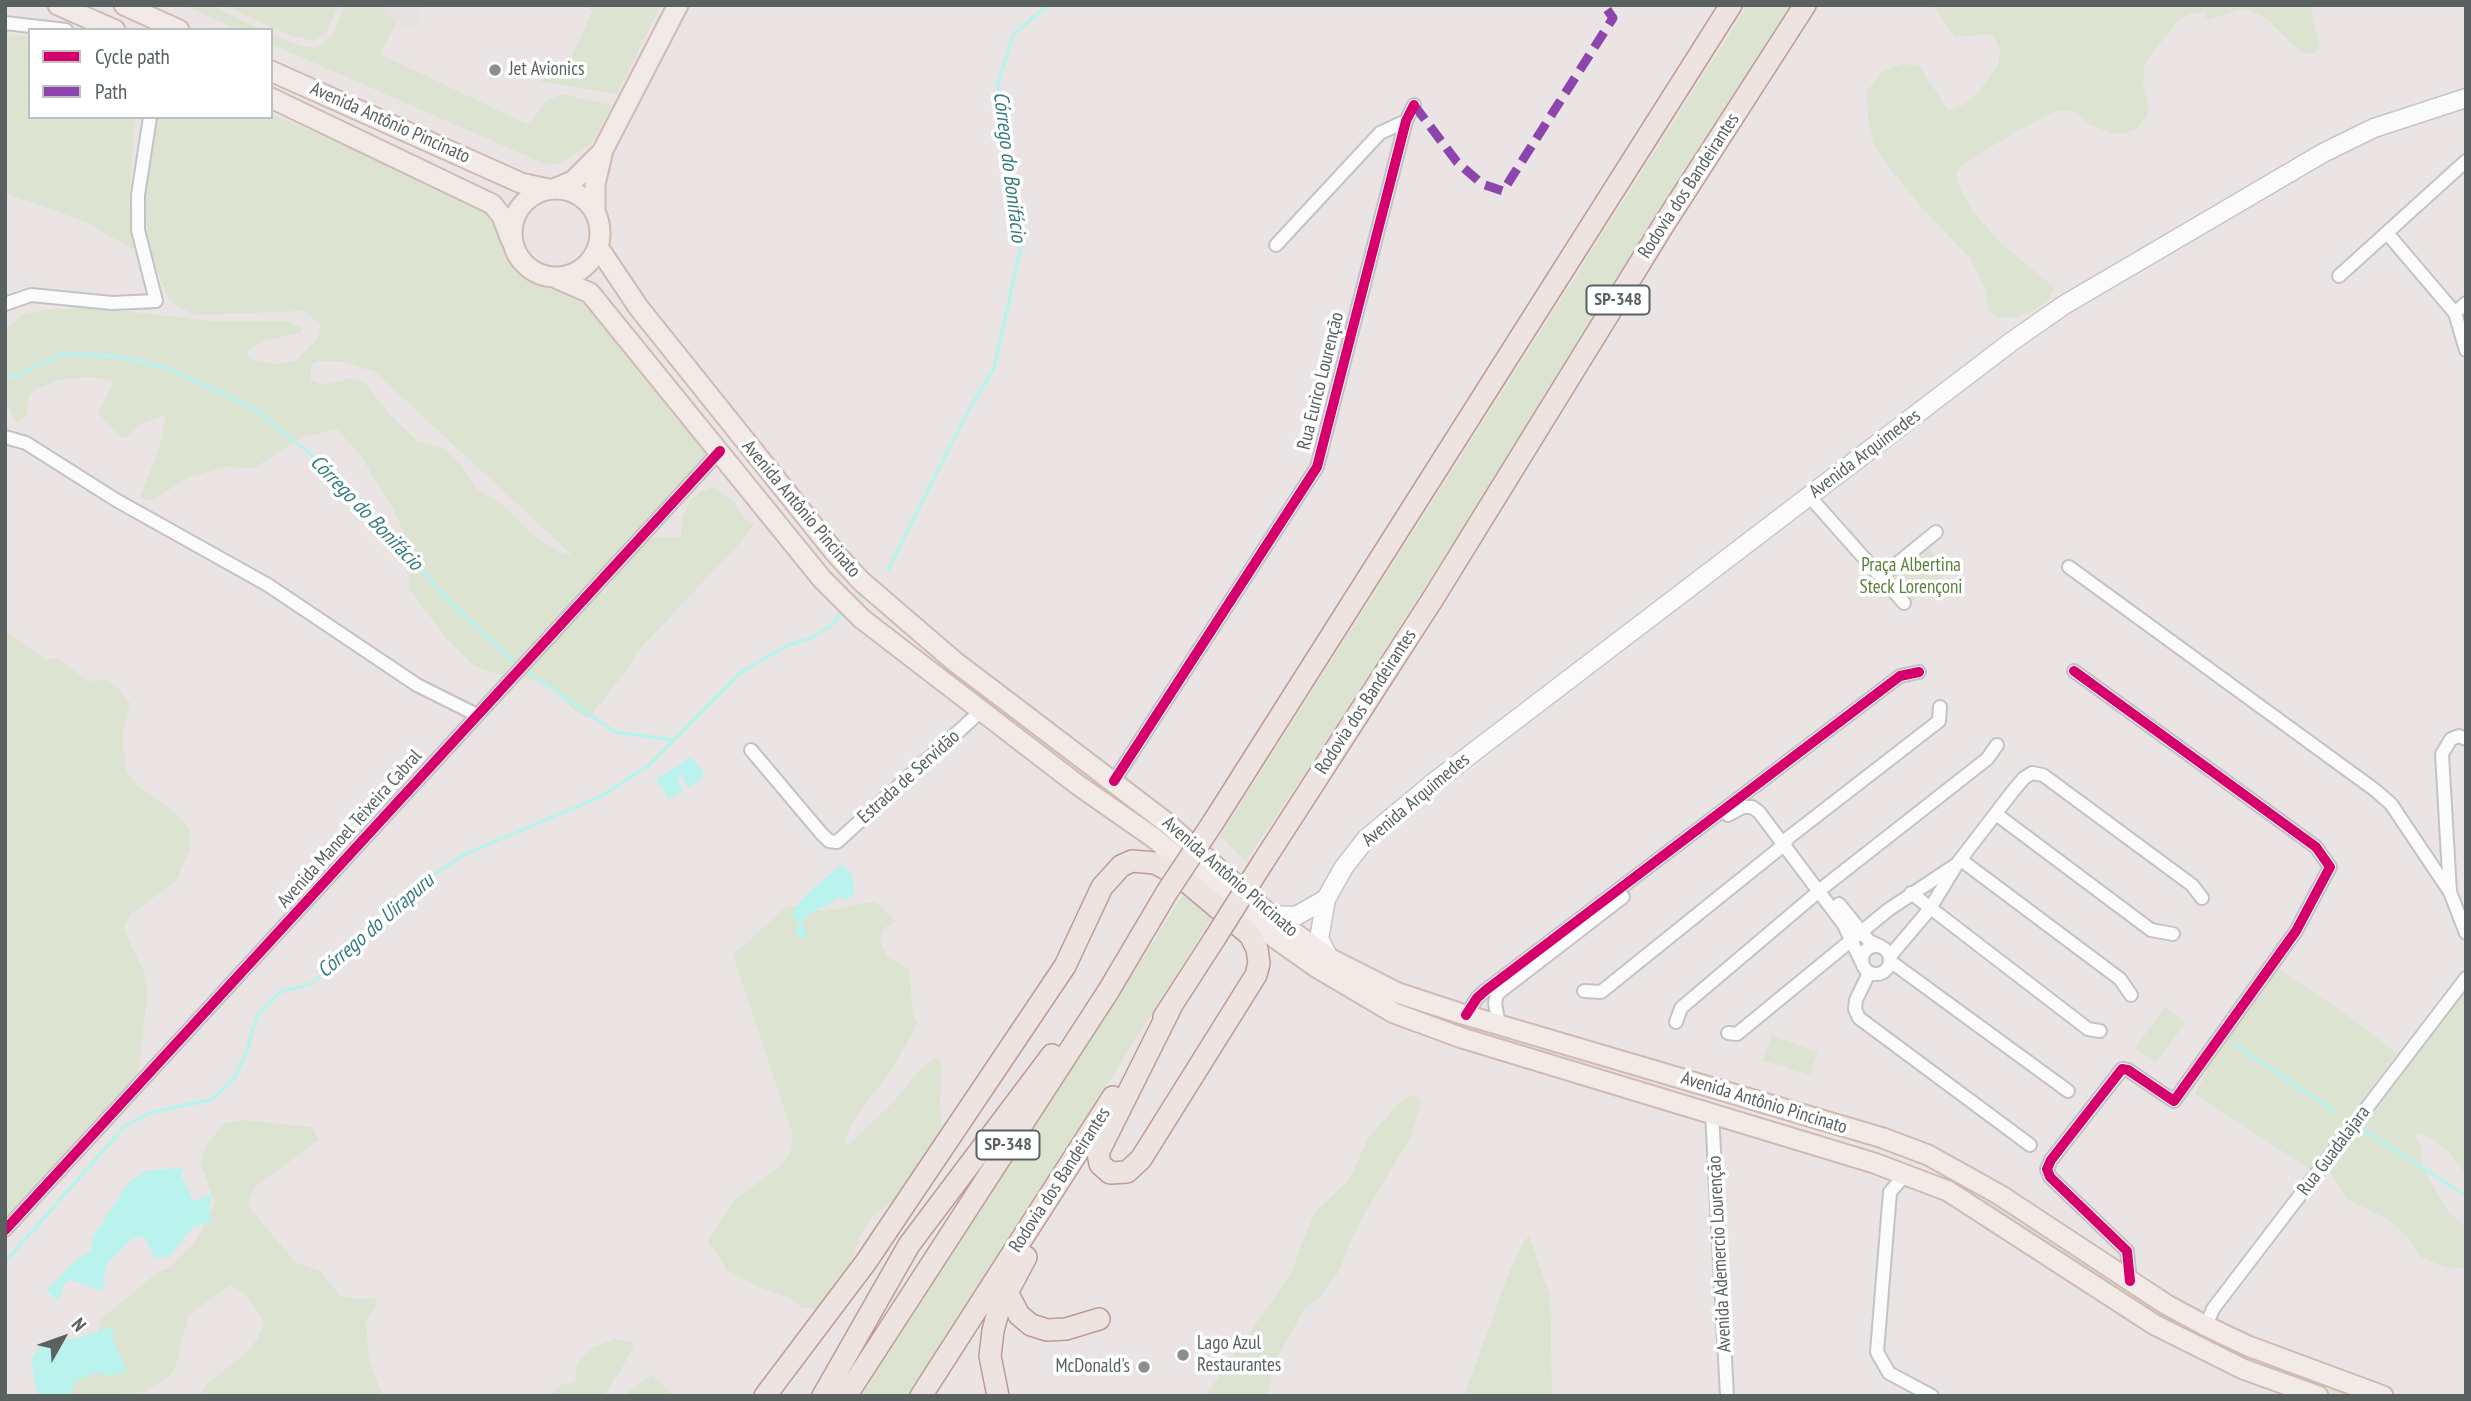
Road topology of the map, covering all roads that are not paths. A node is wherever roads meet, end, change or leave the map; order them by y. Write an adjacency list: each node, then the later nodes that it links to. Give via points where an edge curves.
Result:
1 (58, 5): 8 (main road)
2 (124, 5): 9 (main road)
3 (678, 5): 16 (main road)
4 (1731, 5): 71 (highway, SP-348, bridge)
5 (1805, 5): 74 (highway, Rodovia dos Bandeirantes / SP-348, bridge)
6 (5, 23): 7 (street)
7 (49, 28)
8 (110, 28)
9 (175, 28)
10 (273, 72): 18 (main road, Avenida Antônio Pincinato, via 522,183)
11 (2466, 98): 33 (main road, Avenida Arquimedes, via 2374,128 2323,153 2064,305)
12 (273, 99): 21 (main road, Avenida Antônio Pincinato, via 492,204)
13 (1413, 105): 15 (street, Rua Eurico Lourenção)
14 (150, 119): 27 (street, via 138,195 138,230 156,301 112,303 30,295)
15 (1406, 121): 22 (street, via 1380,133); 49 (street, Rua Eurico Lourenção, via 1317,467)
16 (603, 150): 18 (main road, via 573,181); 19 (main road, via 595,184)
17 (2466, 161): 20 (street)
18 (552, 188): 19 (main road, Avenida Antônio Pincinato, via 578,195); 21 (main road, via 535,193 516,213)
19 (595, 211): 23 (main road, Avenida Antônio Pincinato)
20 (2386, 233): 24 (street); 28 (street)
21 (512, 240): 25 (main road, Avenida Antônio Pincinato, via 522,263)
22 (1276, 245)
23 (598, 247): 25 (main road, via 582,269); 30 (main road, Avenida Antônio Pincinato, via 639,308)
24 (2339, 276)
25 (556, 278): 32 (main road, Avenida Antônio Pincinato, via 590,293)
26 (2466, 303): 28 (street)
27 (5, 304)
28 (2455, 313): 29 (street)
29 (2466, 350)
30 (727, 418): 32 (main road, via 727,438); 39 (main road, Avenida Antônio Pincinato, via 836,554 887,605)
31 (5, 437): 45 (street, via 26,443 116,500 268,585 417,685)
32 (720, 451): 38 (main road, Avenida Antônio Pincinato, via 822,579); 45 (street, Avenida Manoel Teixeira Cabral)
33 (1809, 496): 36 (street); 58 (main road, Avenida Arquimedes, via 1395,813 1343,867)
34 (1936, 532): 36 (street)
35 (2069, 567): 55 (street, via 2375,790 2391,804)
36 (1882, 576): 37 (street)
37 (1904, 603)
38 (879, 632): 39 (main road, via 885,623 894,623 936,655); 44 (main road, Avenida Antônio Pincinato)
39 (954, 661): 42 (main road, Avenida Antônio Pincinato)
40 (2074, 671): 90 (street, via 2316,848 2330,867 2296,931 2174,1101 2122,1069 2047,1168 2050,1177 2127,1251)
41 (1919, 672): 50 (street, via 1900,676)
42 (979, 682): 44 (main road, via 984,700); 49 (main road, Avenida Antônio Pincinato)
43 (1940, 707): 52 (street, via 1938,720)
44 (981, 711): 48 (street, Estrada de Servidão, via 837,842 821,833); 80 (main road, Avenida Antônio Pincinato, via 1154,838 1258,926 1316,967 1394,1013)
45 (477, 715): 89 (street, Avenida Manoel Teixeira Cabral)
46 (2466, 739): 55 (street, via 2451,739 2442,754)
47 (1997, 745): 54 (street, via 1987,758)
48 (751, 750)
49 (1114, 781): 60 (main road, Avenida Antônio Pincinato, via 1219,866)
50 (1750, 790): 52 (street); 75 (street, via 1476,998)
51 (1996, 814): 53 (street); 57 (street, via 2024,778 2032,773 2043,775 2192,885); 63 (street, via 2151,930)
52 (1786, 841): 54 (street); 72 (street, via 1601,992); 77 (street, via 1752,807 1735,810 1497,994)
53 (1959, 862): 56 (street); 59 (street); 73 (street, via 2120,979)
54 (1822, 889): 61 (street); 64 (street); 76 (street, via 1681,1008)
55 (2449, 891): 62 (street)
56 (1911, 893): 59 (street); 61 (street)
57 (2202, 898)
58 (1325, 899): 60 (main road, via 1296,916); 66 (main road, Avenida Arquimedes, via 1319,939)
59 (1929, 910): 67 (street); 78 (street, via 2088,1029)
60 (1270, 915): 66 (main road, Avenida Antônio Pincinato)
61 (1861, 932): 64 (street); 65 (street)
62 (2466, 933)
63 (2174, 934)
64 (1851, 943): 68 (street); 79 (street, via 1737,1034)
65 (1880, 946): 67 (street); 68 (street, via 1867,949)
66 (1329, 958): 75 (main road, Avenida Antônio Pincinato, via 1398,993)
67 (1890, 958): 69 (street, via 1883,972); 81 (street)
68 (1861, 961): 69 (street)
69 (1869, 973): 85 (street, via 1856,1000 1859,1017)
70 (2466, 978): 93 (street, Rua Guadalajara, via 2213,1309)
71 (1109, 990): 95 (highway, via 1011,1107 909,1245); 96 (highway, SP-348)
72 (1584, 991)
73 (2131, 995)
74 (1171, 1007): 87 (highway, Rodovia dos Bandeirantes / SP-348); 94 (highway, via 1098,1153 1100,1164 1110,1173 1128,1172 1141,1159 1256,975 1259,963 1250,935 1181,877 1155,863 1132,861 1102,887 1059,975 866,1262)
75 (1466, 1016): 77 (main road, Avenida Antônio Pincinato); 80 (main road)
76 (1676, 1022)
77 (1499, 1026): 83 (main road, Avenida Antônio Pincinato)
78 (2100, 1031)
79 (1728, 1033)
80 (1488, 1046): 82 (main road, Avenida Antônio Pincinato)
81 (2068, 1091)
82 (1712, 1113): 84 (main road, Avenida Antônio Pincinato); 99 (street, Avenida Ademercio Lourenção)
83 (1844, 1127): 84 (main road, via 1839,1139); 86 (main road, Avenida Antônio Pincinato)
84 (1813, 1143): 88 (main road, Avenida Antônio Pincinato)
85 (2030, 1145)
86 (1928, 1155): 88 (main road); 90 (main road, Avenida Antônio Pincinato, via 2000,1195)
87 (1064, 1172): 91 (highway, via 1050,1212); 97 (highway, Rodovia dos Bandeirantes / SP-348)
88 (1905, 1175): 100 (street, via 1891,1192 1877,1352 1889,1373); 101 (main road, Avenida Antônio Pincinato, via 1970,1204 2134,1313 2197,1349)
89 (5, 1230)
90 (2130, 1281): 93 (main road, Avenida Antônio Pincinato)
91 (1007, 1292): 92 (highway, via 1011,1305 1031,1325 1047,1330); 98 (highway, via 993,1331 990,1356)
92 (1099, 1319)
93 (2206, 1326): 102 (main road, Avenida Antônio Pincinato)
94 (765, 1396)
95 (823, 1396)
96 (846, 1396)
97 (921, 1396)
98 (998, 1396)
99 (1727, 1396)
100 (1932, 1396)
101 (2318, 1396)
102 (2383, 1396)

